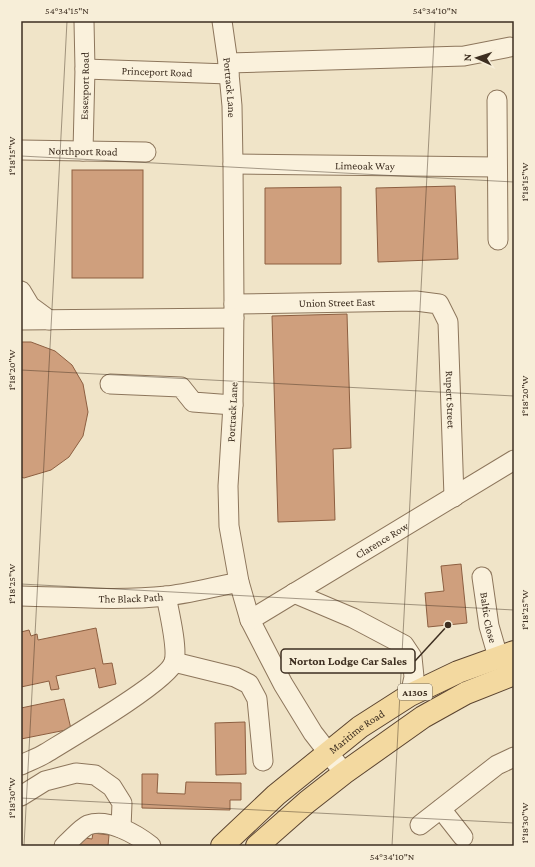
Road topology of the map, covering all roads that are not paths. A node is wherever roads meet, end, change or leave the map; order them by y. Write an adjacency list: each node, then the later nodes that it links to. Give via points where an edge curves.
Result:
1 (84, 21): 5 (street, Essexport Road)
2 (222, 21): 4 (street, Portrack Lane)
3 (510, 47): 4 (street, Princeport Road, via 464,56)
4 (228, 68): 5 (street, Princeport Road); 10 (street, Portrack Lane, via 232,106)
5 (85, 69): 8 (street, Essexport Road)
6 (497, 100): 11 (street)
7 (21, 150): 8 (street, Northport Road)
8 (83, 151): 9 (street, Northport Road)
9 (146, 152)
10 (233, 164): 11 (street, Limeoak Way); 15 (street, Portrack Lane)
11 (498, 166): 12 (street)
12 (498, 240)
13 (21, 292): 17 (street, via 30,306)
14 (439, 304): 15 (street, Union Street East, via 416,301); 21 (street, Rupert Street, via 448,322)
15 (234, 311): 17 (street, Union Street East); 19 (street, Portrack Lane)
16 (21, 320): 17 (street, Union Street East)
17 (50, 320)
18 (110, 384): 19 (street, via 181,387 193,402)
19 (232, 405): 23 (street, Portrack Lane, via 229,526)
20 (514, 460): 21 (street, Clarence Row)
21 (454, 497): 24 (street, Clarence Row)
22 (482, 576): 28 (street, Baltic Close, via 489,626)
23 (239, 582): 26 (street, The Black Path); 27 (street, Portrack Lane)
24 (294, 593): 27 (street, Clarence Row); 31 (street, via 353,618 404,645 412,657 414,677)
25 (21, 596): 26 (street, The Black Path)
26 (166, 596): 29 (street, via 175,646)
27 (250, 620): 32 (street, Portrack Lane, via 283,684 313,733)
28 (506, 654): 31 (main road, Maritime Road / A1305, via 458,672)
29 (174, 662): 34 (street, via 236,678 249,684 257,699); 35 (street, via 169,671 136,696 44,754)
30 (514, 674): 36 (main road, A1305, via 466,693 441,707 386,742)
31 (410, 695): 32 (main road, Maritime Road / A1305, via 360,727)
32 (328, 752): 36 (street, Portrack Lane); 44 (main road, Maritime Road / A1305, via 276,795)
33 (514, 757): 38 (street, via 497,765)
34 (263, 761)
35 (21, 765)
36 (344, 773): 45 (main road, A1305)
37 (21, 796): 40 (street, via 45,781 76,773 95,775 112,787 122,803)
38 (441, 809): 39 (street); 41 (street)
39 (420, 825)
40 (121, 828): 42 (street, via 100,824 87,826); 43 (street)
41 (463, 837)
42 (64, 846)
43 (151, 846)
44 (222, 846)
45 (257, 846)

